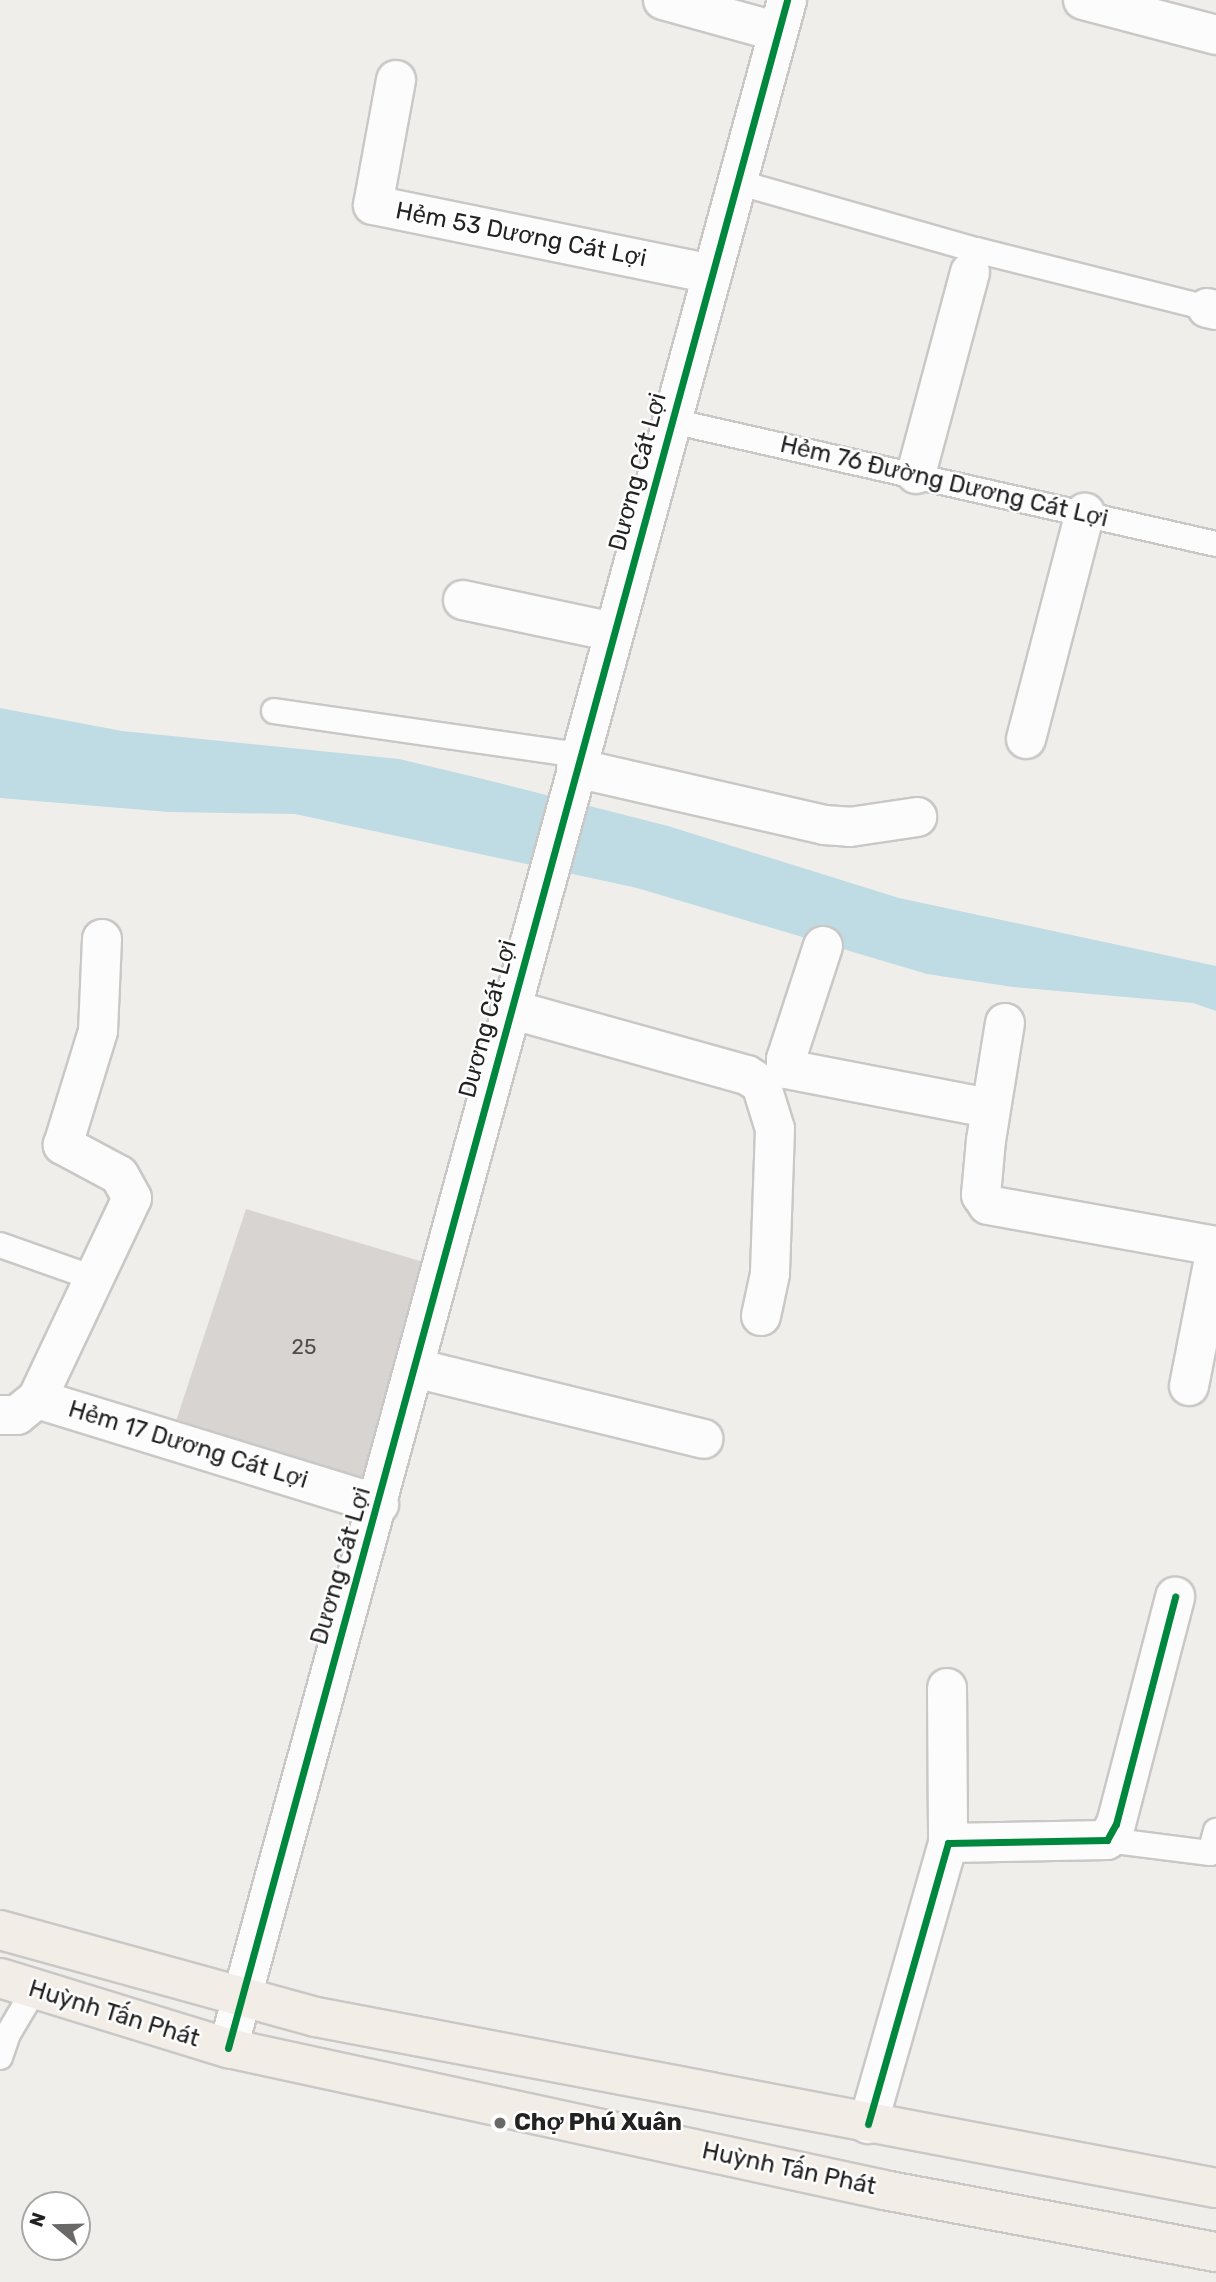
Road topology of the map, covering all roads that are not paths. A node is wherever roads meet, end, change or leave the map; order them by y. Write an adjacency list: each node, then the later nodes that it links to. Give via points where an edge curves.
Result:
1 (663, 0): 3 (street)
2 (1083, 0): 4 (street)
3 (783, 16): 6 (street, Dương Cát Lợi)
4 (1216, 35)
5 (396, 80): 8 (street, Hẻm 53 Dương Cát Lợi, via 373,205)
6 (737, 182): 8 (street, Dương Cát Lợi); 9 (lane, via 976,250)
7 (970, 272): 11 (street)
8 (712, 274): 10 (street, Dương Cát Lợi)
9 (1212, 309)
10 (672, 421): 11 (lane, Hẻm 76 Đường Dương Cát Lợi); 15 (street, Dương Cát Lợi)
11 (916, 474): 12 (lane, Hẻm 76 Đường Dương Cát Lợi)
12 (1085, 513): 13 (lane, Hẻm 76 Đường Dương Cát Lợi); 17 (street)
13 (1216, 544)
14 (463, 600): 15 (street)
15 (614, 632): 18 (street, Dương Cát Lợi)
16 (274, 711): 18 (lane)
17 (1027, 739)
18 (576, 769): 19 (street, via 824,825 850,827); 22 (street, Dương Cát Lợi)
19 (917, 817)
20 (102, 939): 27 (street, via 98,1031 63,1145 119,1175 132,1198)
21 (823, 946): 24 (street, via 786,1069)
22 (510, 1009): 28 (street, via 747,1075 761,1084 775,1129 770,1274); 29 (street, Dương Cát Lợi)
23 (1005, 1023): 24 (street)
24 (989, 1108): 26 (street, via 981,1195 988,1205)
25 (0, 1245): 27 (lane)
26 (1216, 1247): 30 (street)
27 (96, 1279): 31 (street)
28 (761, 1316)
29 (415, 1368): 33 (street); 34 (street, Dương Cát Lợi)
30 (1189, 1386)
31 (37, 1398): 32 (street, Hẻm 17 Dương Cát Lợi, via 17,1415); 34 (street, Hẻm 17 Dương Cát Lợi)
32 (0, 1415)
33 (703, 1439)
34 (379, 1504): 42 (street, Dương Cát Lợi)
35 (1175, 1597): 38 (street, via 1116,1824)
36 (947, 1688): 39 (street)
37 (1216, 1831): 38 (lane, via 1210,1853)
38 (1107, 1840): 39 (street)
39 (948, 1843): 46 (street)
40 (0, 1930): 42 (main road, Huỳnh Tấn Phát)
41 (17, 1984): 43 (lane); 44 (main road, Huỳnh Tấn Phát)
42 (240, 1996): 44 (street, Dương Cát Lợi); 46 (main road, Huỳnh Tấn Phát, via 316,2017)
43 (4, 2033): 45 (lane)
44 (228, 2048): 48 (main road, Huỳnh Tấn Phát, via 884,2190)
45 (0, 2057)
46 (868, 2124): 47 (main road, Huỳnh Tấn Phát)
47 (1216, 2188)
48 (1216, 2252)

